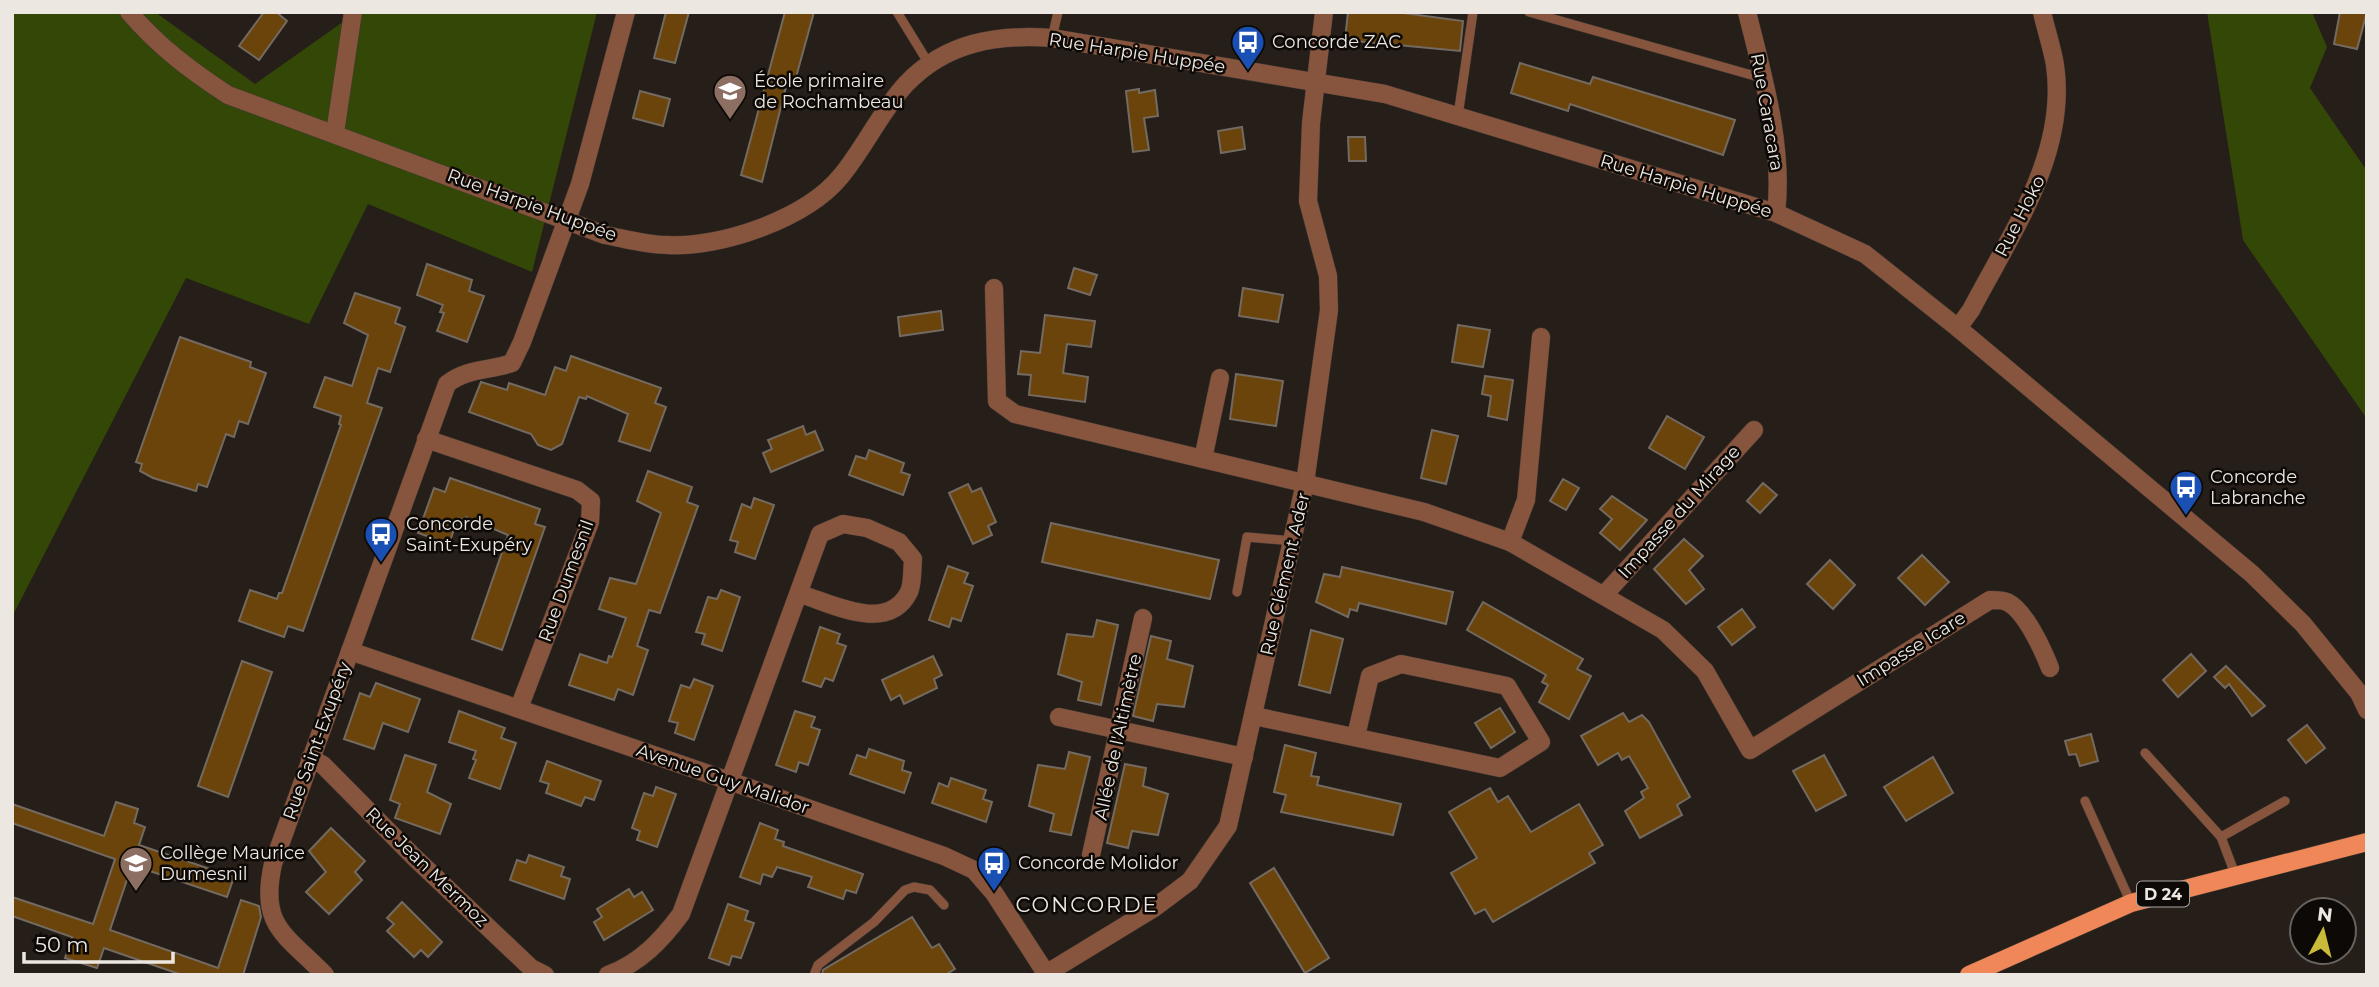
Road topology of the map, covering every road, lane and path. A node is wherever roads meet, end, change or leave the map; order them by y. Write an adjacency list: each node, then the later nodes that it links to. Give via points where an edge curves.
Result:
1 (129, 12): 16 (street, Rue Harpie Huppée, via 179,61 228,95)
2 (353, 12): 16 (street)
3 (626, 12): 18 (street)
4 (897, 12): 12 (lane)
5 (1058, 12): 11 (lane)
6 (1324, 12): 14 (street, Rue Clément Ader)
7 (1473, 12): 15 (lane)
8 (1529, 12): 13 (lane)
9 (1747, 12): 13 (street, Rue Caracara)
10 (2042, 12): 20 (street, Rue Hoko, via 2055,66 2054,123 2044,167)
11 (1052, 38): 12 (street, Rue Harpie Huppée, via 1013,35 971,42); 14 (street, Rue Harpie Huppée)
12 (929, 64): 18 (street, Rue Harpie Huppée, via 905,85 840,178 787,218 732,238 669,246 605,235)
13 (1764, 79): 17 (street, Rue Caracara, via 1780,183)
14 (1317, 82): 15 (street, Rue Harpie Huppée, via 1385,94); 26 (street, Rue Clément Ader, via 1308,201 1328,276 1329,310)
15 (1458, 116): 17 (street, Rue Harpie Huppée)
16 (335, 133): 18 (street, Rue Harpie Huppée)
17 (1776, 213): 20 (street, Rue Harpie Huppée, via 1865,254)
18 (568, 222): 24 (street, Rue Saint-Exupéry, via 512,363 458,375 447,384)
19 (994, 288): 25 (street, via 997,401 1015,414)
20 (1958, 328): 35 (street, Rue Harpie Huppée, via 2252,574)
21 (1541, 337): 28 (street, via 1526,500)
22 (1220, 379): 25 (street)
23 (1754, 430): 31 (street, Impasse du Mirage)
24 (426, 439): 33 (street, Rue Saint-Exupéry); 36 (street, Rue Dumesnil, via 577,490 591,501 590,522)
25 (1203, 459): 26 (street)
26 (1305, 483): 27 (street, Rue Clément Ader); 28 (street, via 1424,512)
27 (1293, 541): 29 (lane, via 1247,537); 38 (street, Rue Clément Ader)
28 (1510, 542): 31 (street)
29 (1237, 592)
30 (800, 594): 30 (street, via 872,615 896,609 910,590 913,559 899,542 867,528 843,524 820,534); 45 (street)
31 (1604, 595): 34 (street, Impasse Icare, via 1663,630 1705,671 1750,750 1990,600 2006,601 2018,610)
32 (1143, 618): 40 (street, Allée de l'Altimètre)
33 (350, 651): 36 (street, Avenue Guy Malidor); 44 (street, Rue Saint-Exupéry)
34 (2050, 668)
35 (2363, 690): 37 (street, Rue Harpie Huppée)
36 (519, 708): 45 (street, Avenue Guy Malidor)
37 (2367, 710)
38 (1254, 716): 41 (street); 43 (street, Rue Clément Ader)
39 (1059, 717): 40 (street)
40 (1119, 731): 43 (street); 50 (street, Allée de l'Altimètre)
41 (1356, 736): 41 (street, via 1370,676 1401,664 1507,686 1542,742 1500,768)
42 (2145, 753): 48 (lane)
43 (1244, 757): 54 (street, Rue Clément Ader, via 1228,826 1190,881)
44 (310, 758): 55 (street, Rue Saint-Exupéry, via 266,893 269,912 281,930); 56 (street, Rue Jean Mermoz, via 323,765 531,968)
45 (729, 782): 54 (street, Avenue Guy Malidor, via 974,870); 57 (street, via 681,914 657,946)
46 (2085, 801): 52 (lane)
47 (2285, 801): 48 (lane)
48 (2221, 837): 51 (lane)
49 (2367, 842): 51 (main road, D 24)
50 (1091, 856)
51 (2235, 874): 52 (main road, D 24)
52 (2131, 903): 59 (main road, D 24)
53 (944, 905): 58 (lane, via 930,890 905,890 874,922 818,965)
54 (1046, 974)
55 (325, 975)
56 (545, 975)
57 (608, 975)
58 (814, 975)
59 (1969, 975)

